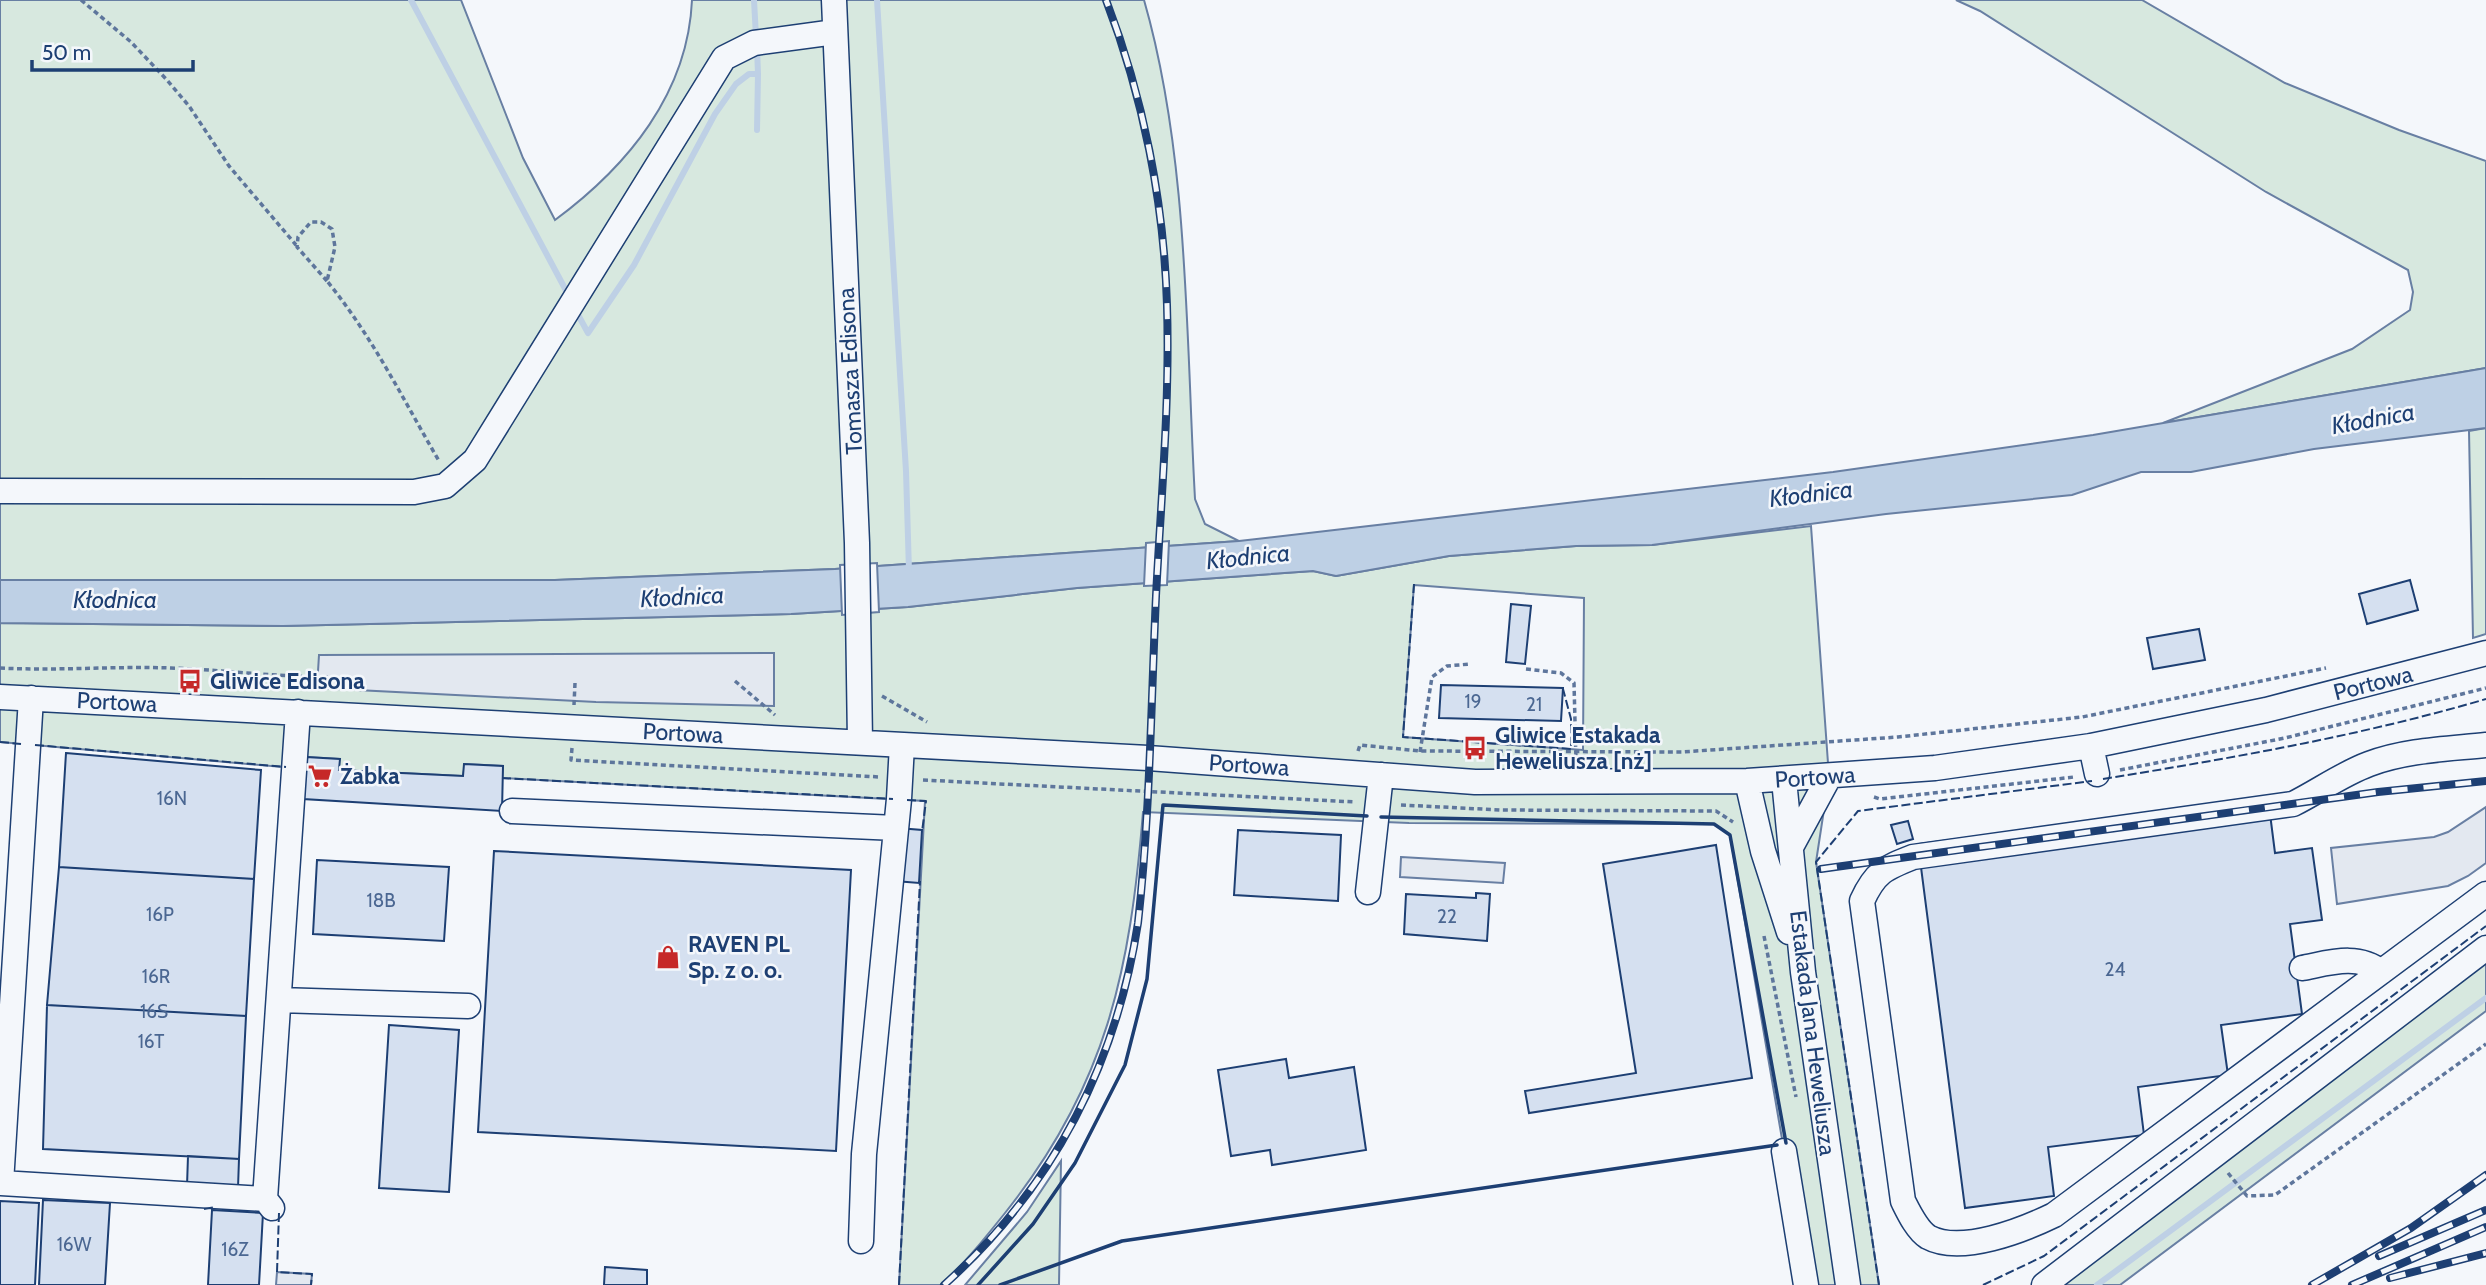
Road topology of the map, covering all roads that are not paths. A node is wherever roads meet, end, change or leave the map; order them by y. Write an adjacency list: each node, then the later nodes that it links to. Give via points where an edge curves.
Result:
1 (834, 0): 2 (street, Tomasza Edisona)
2 (835, 32): 3 (street, via 760,42 724,58 475,460 445,486 414,492); 8 (street, Tomasza Edisona, via 857,543)
3 (0, 491)
4 (2486, 653): 11 (street, Portowa, via 2266,710)
5 (0, 697): 6 (street, Portowa)
6 (31, 698): 7 (street, Portowa); 26 (street, via 1,1183 269,1203)
7 (298, 712): 8 (street, Portowa); 26 (street)
8 (860, 743): 9 (street, Portowa)
9 (902, 745): 13 (street, Portowa); 18 (street)
10 (2486, 745): 25 (street, via 2371,763 2293,804 1913,857 1886,867 1870,882 1862,901 1903,1201 1927,1236 1954,1244 2021,1231 2054,1216)
11 (2091, 746): 12 (street); 14 (street, Portowa)
12 (2097, 774)
13 (1381, 775): 16 (street, Portowa, via 1576,783); 20 (street)
14 (1829, 777): 15 (street, Portowa); 19 (street)
15 (1784, 780): 16 (street, Portowa); 19 (street, Estakada Jana Heweliusza)
16 (1747, 781): 24 (street, via 1763,851)
17 (512, 811): 18 (street)
18 (896, 828): 29 (street, via 864,1154)
19 (1791, 846): 24 (street, Estakada Jana Heweliusza)
20 (1368, 892)
21 (2486, 894): 25 (street)
22 (2486, 948): 32 (street)
23 (2302, 968): 25 (street, via 2355,960)
24 (1803, 972): 30 (street, Estakada Jana Heweliusza)
25 (2381, 972)
26 (279, 1000): 27 (street)
27 (468, 1006)
28 (1784, 1151): 31 (street)
29 (861, 1241)
30 (1847, 1278)
31 (1806, 1285)
32 (2043, 1285)

